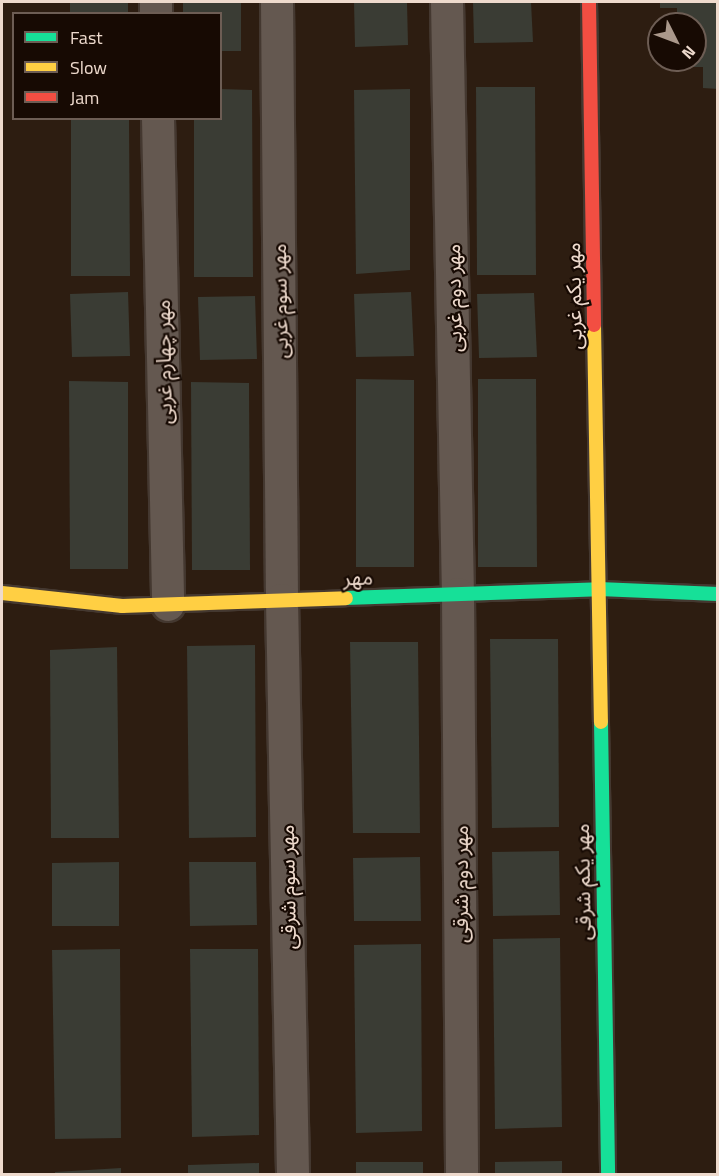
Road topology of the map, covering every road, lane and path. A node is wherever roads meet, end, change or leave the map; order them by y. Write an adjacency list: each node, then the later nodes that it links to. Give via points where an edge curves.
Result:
1 (277, 2): 9 (street, مهر سوم غربی)
2 (447, 2): 7 (street, مهر دوم غربی)
3 (589, 2): 5 (street, مهر یکم غربی)
4 (158, 120): 10 (street, مهر چهارم غربی)
5 (598, 589): 7 (street, مهر); 8 (street, مهر); 13 (street, مهر یکم شرقی)
6 (2, 593): 10 (street, مهر, via 122,606)
7 (458, 594): 9 (street, مهر); 12 (street, مهر دوم شرقی)
8 (717, 594)
9 (282, 600): 10 (street, مهر); 11 (street, مهر سوم شرقی)
10 (168, 605)
11 (293, 1174)
12 (462, 1174)
13 (608, 1174)

